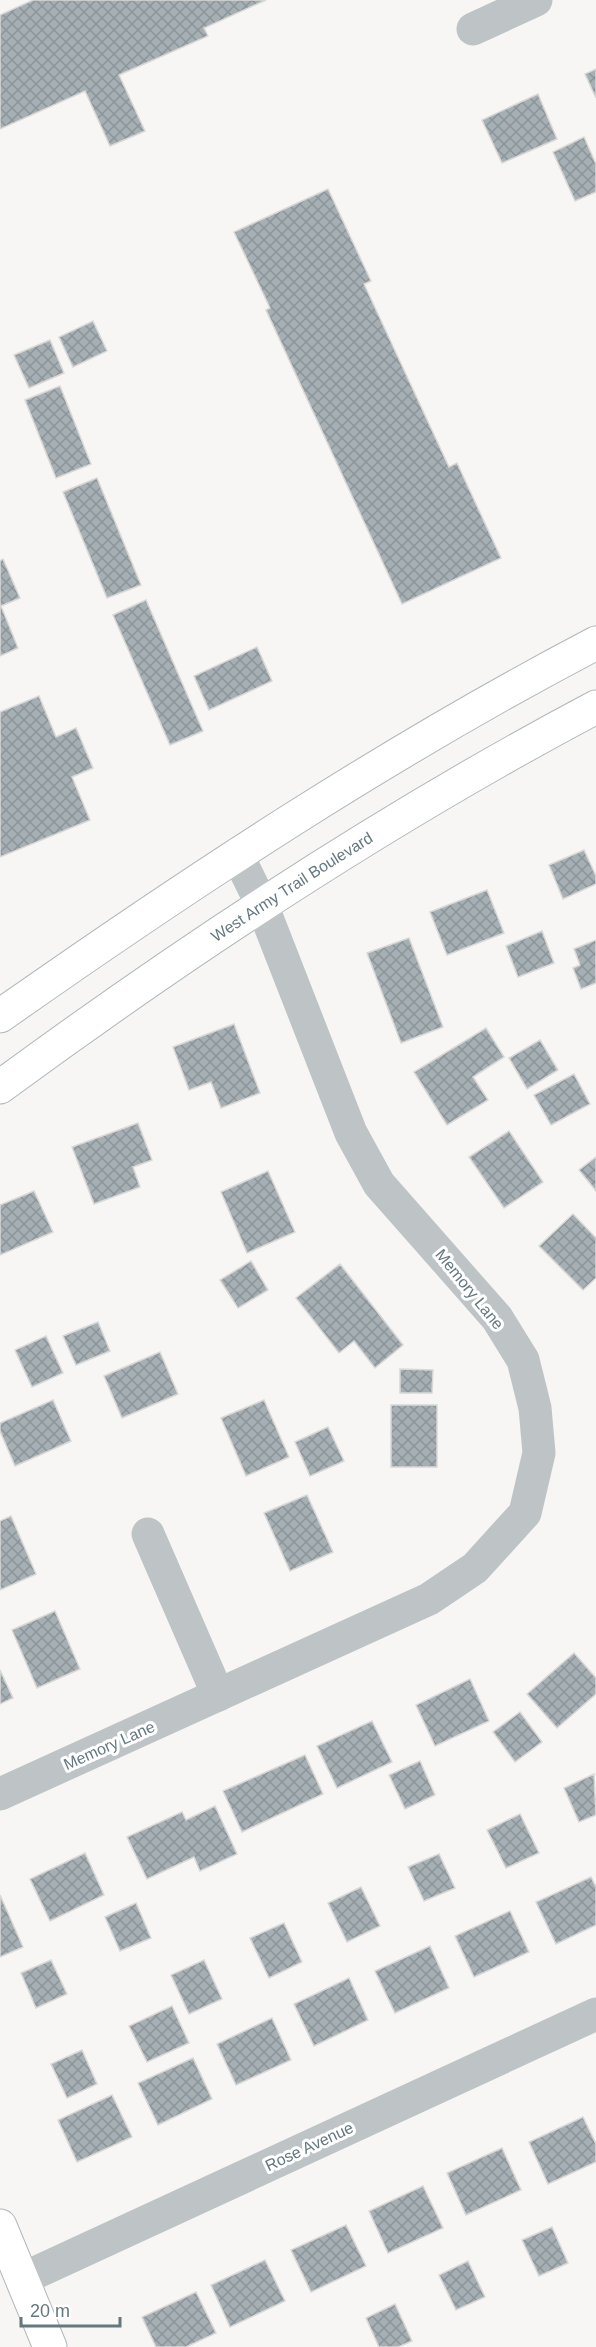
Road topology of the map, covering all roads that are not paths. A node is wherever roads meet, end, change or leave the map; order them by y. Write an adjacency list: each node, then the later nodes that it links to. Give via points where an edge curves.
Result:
1 (536, 0): 2 (street)
2 (473, 29)
3 (596, 643): 5 (main road, via 508,689)
4 (596, 707): 6 (main road, West Army Trail Boulevard, via 518,748)
5 (237, 854): 6 (street, Memory Lane); 7 (main road)
6 (262, 905): 8 (main road, West Army Trail Boulevard); 10 (street, Memory Lane, via 351,1133 379,1184 484,1301 522,1360 535,1408 539,1454 525,1512 475,1568 429,1599)
7 (0, 1016)
8 (0, 1087)
9 (148, 1534): 10 (street)
10 (218, 1695): 11 (street, Memory Lane)
11 (0, 1794)
12 (596, 2014): 14 (street, Rose Avenue)
13 (0, 2226): 14 (main road)
14 (22, 2279): 15 (main road)
15 (50, 2347)

